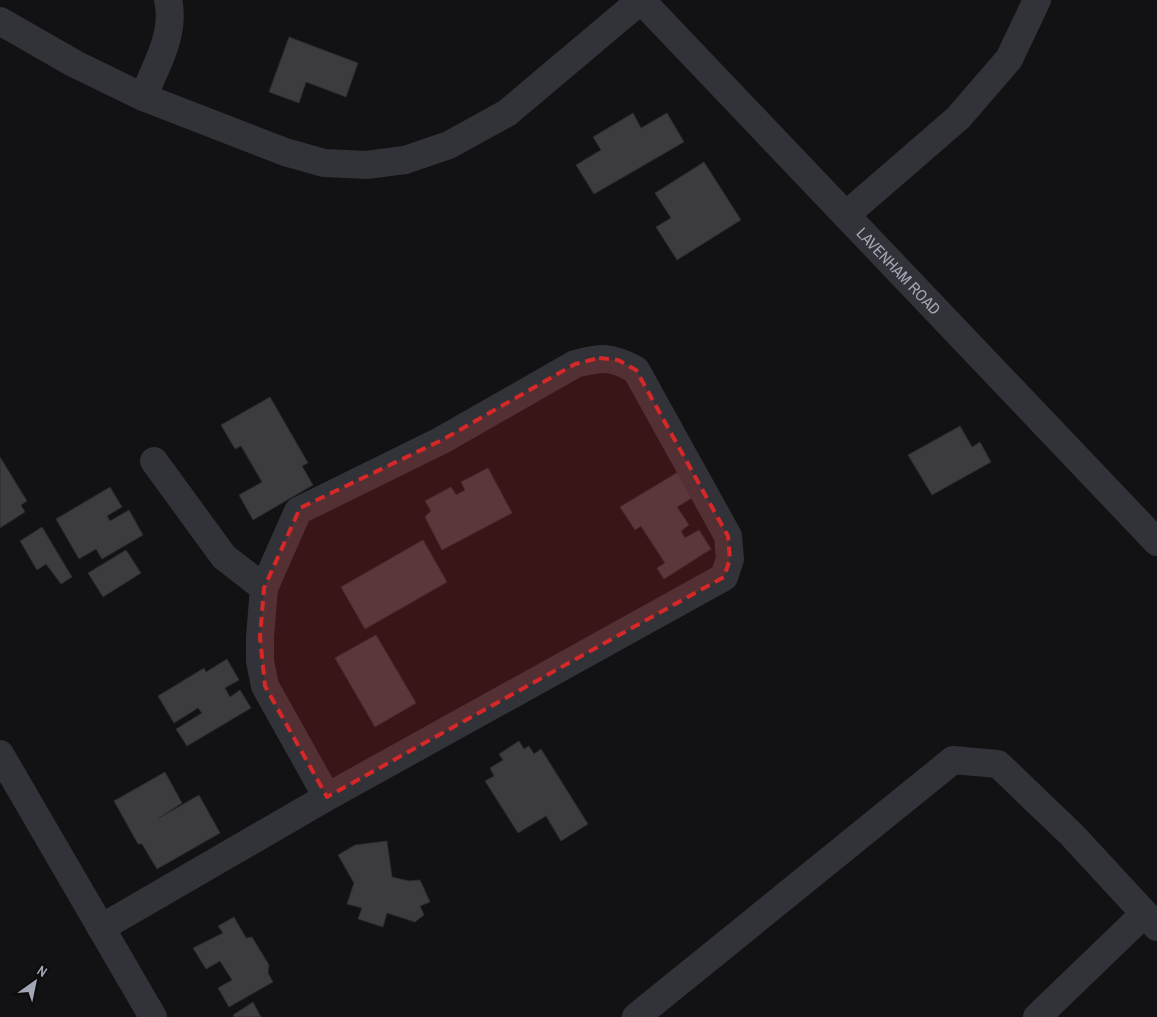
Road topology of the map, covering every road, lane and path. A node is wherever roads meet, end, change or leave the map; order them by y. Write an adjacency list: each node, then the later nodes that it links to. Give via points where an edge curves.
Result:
1 (168, 0): 5 (street, via 172,15 168,36)
2 (641, 0): 5 (street, via 507,113 449,145 404,160 366,165 324,163 285,152); 6 (street, LAVENHAM ROAD)
3 (1037, 0): 6 (street, via 1010,59 958,118)
4 (0, 21): 5 (street, via 75,64)
5 (143, 97)
6 (846, 215): 8 (street, LAVENHAM ROAD)
7 (154, 461): 9 (street, via 224,556)
8 (1157, 542)
9 (264, 588): 11 (street, via 260,661 265,686); 11 (street, via 300,508 442,440 575,364 599,358 618,360 636,370 728,536 730,559 724,577)
10 (0, 754): 13 (street)
11 (327, 796): 13 (street)
12 (1150, 920): 15 (street, via 1072,835 998,764 953,760); 16 (street)
13 (101, 928): 14 (street)
14 (153, 1017)
15 (636, 1017)
16 (1038, 1017)

